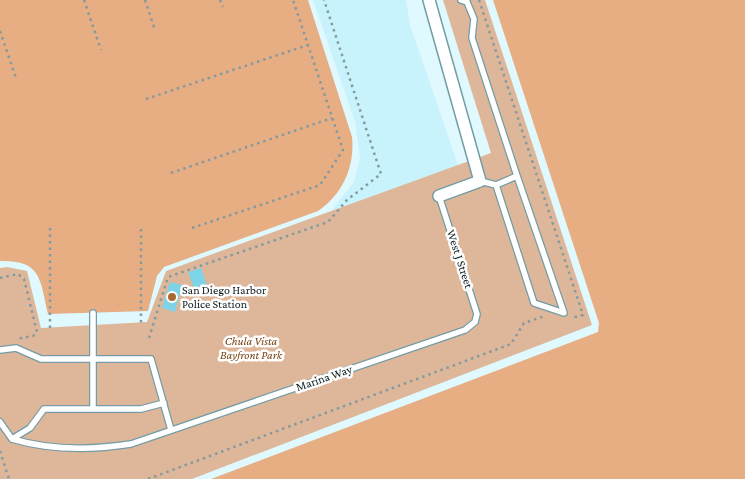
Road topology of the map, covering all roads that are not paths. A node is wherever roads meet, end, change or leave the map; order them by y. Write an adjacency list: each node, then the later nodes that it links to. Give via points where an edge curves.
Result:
1 (429, 0): 4 (street)
2 (461, 0): 3 (lane, via 467,2 474,19 472,38)
3 (517, 176): 5 (lane); 5 (lane, via 564,313 534,303)
4 (480, 181): 5 (lane); 6 (street)
5 (496, 185)
6 (439, 196): 8 (lane, West J Street, via 478,314)
7 (93, 314): 10 (lane)
8 (475, 322): 14 (lane, Marina Way, via 465,330)
9 (0, 350): 10 (lane, via 16,348 42,359)
10 (92, 359): 11 (lane, via 151,359); 12 (lane)
11 (164, 403): 12 (lane, via 141,409); 14 (lane)
12 (93, 409): 15 (lane, via 44,409 30,428)
13 (0, 422): 15 (lane)
14 (171, 430): 15 (lane, Marina Way, via 131,444 105,448 32,445)
15 (12, 439)

